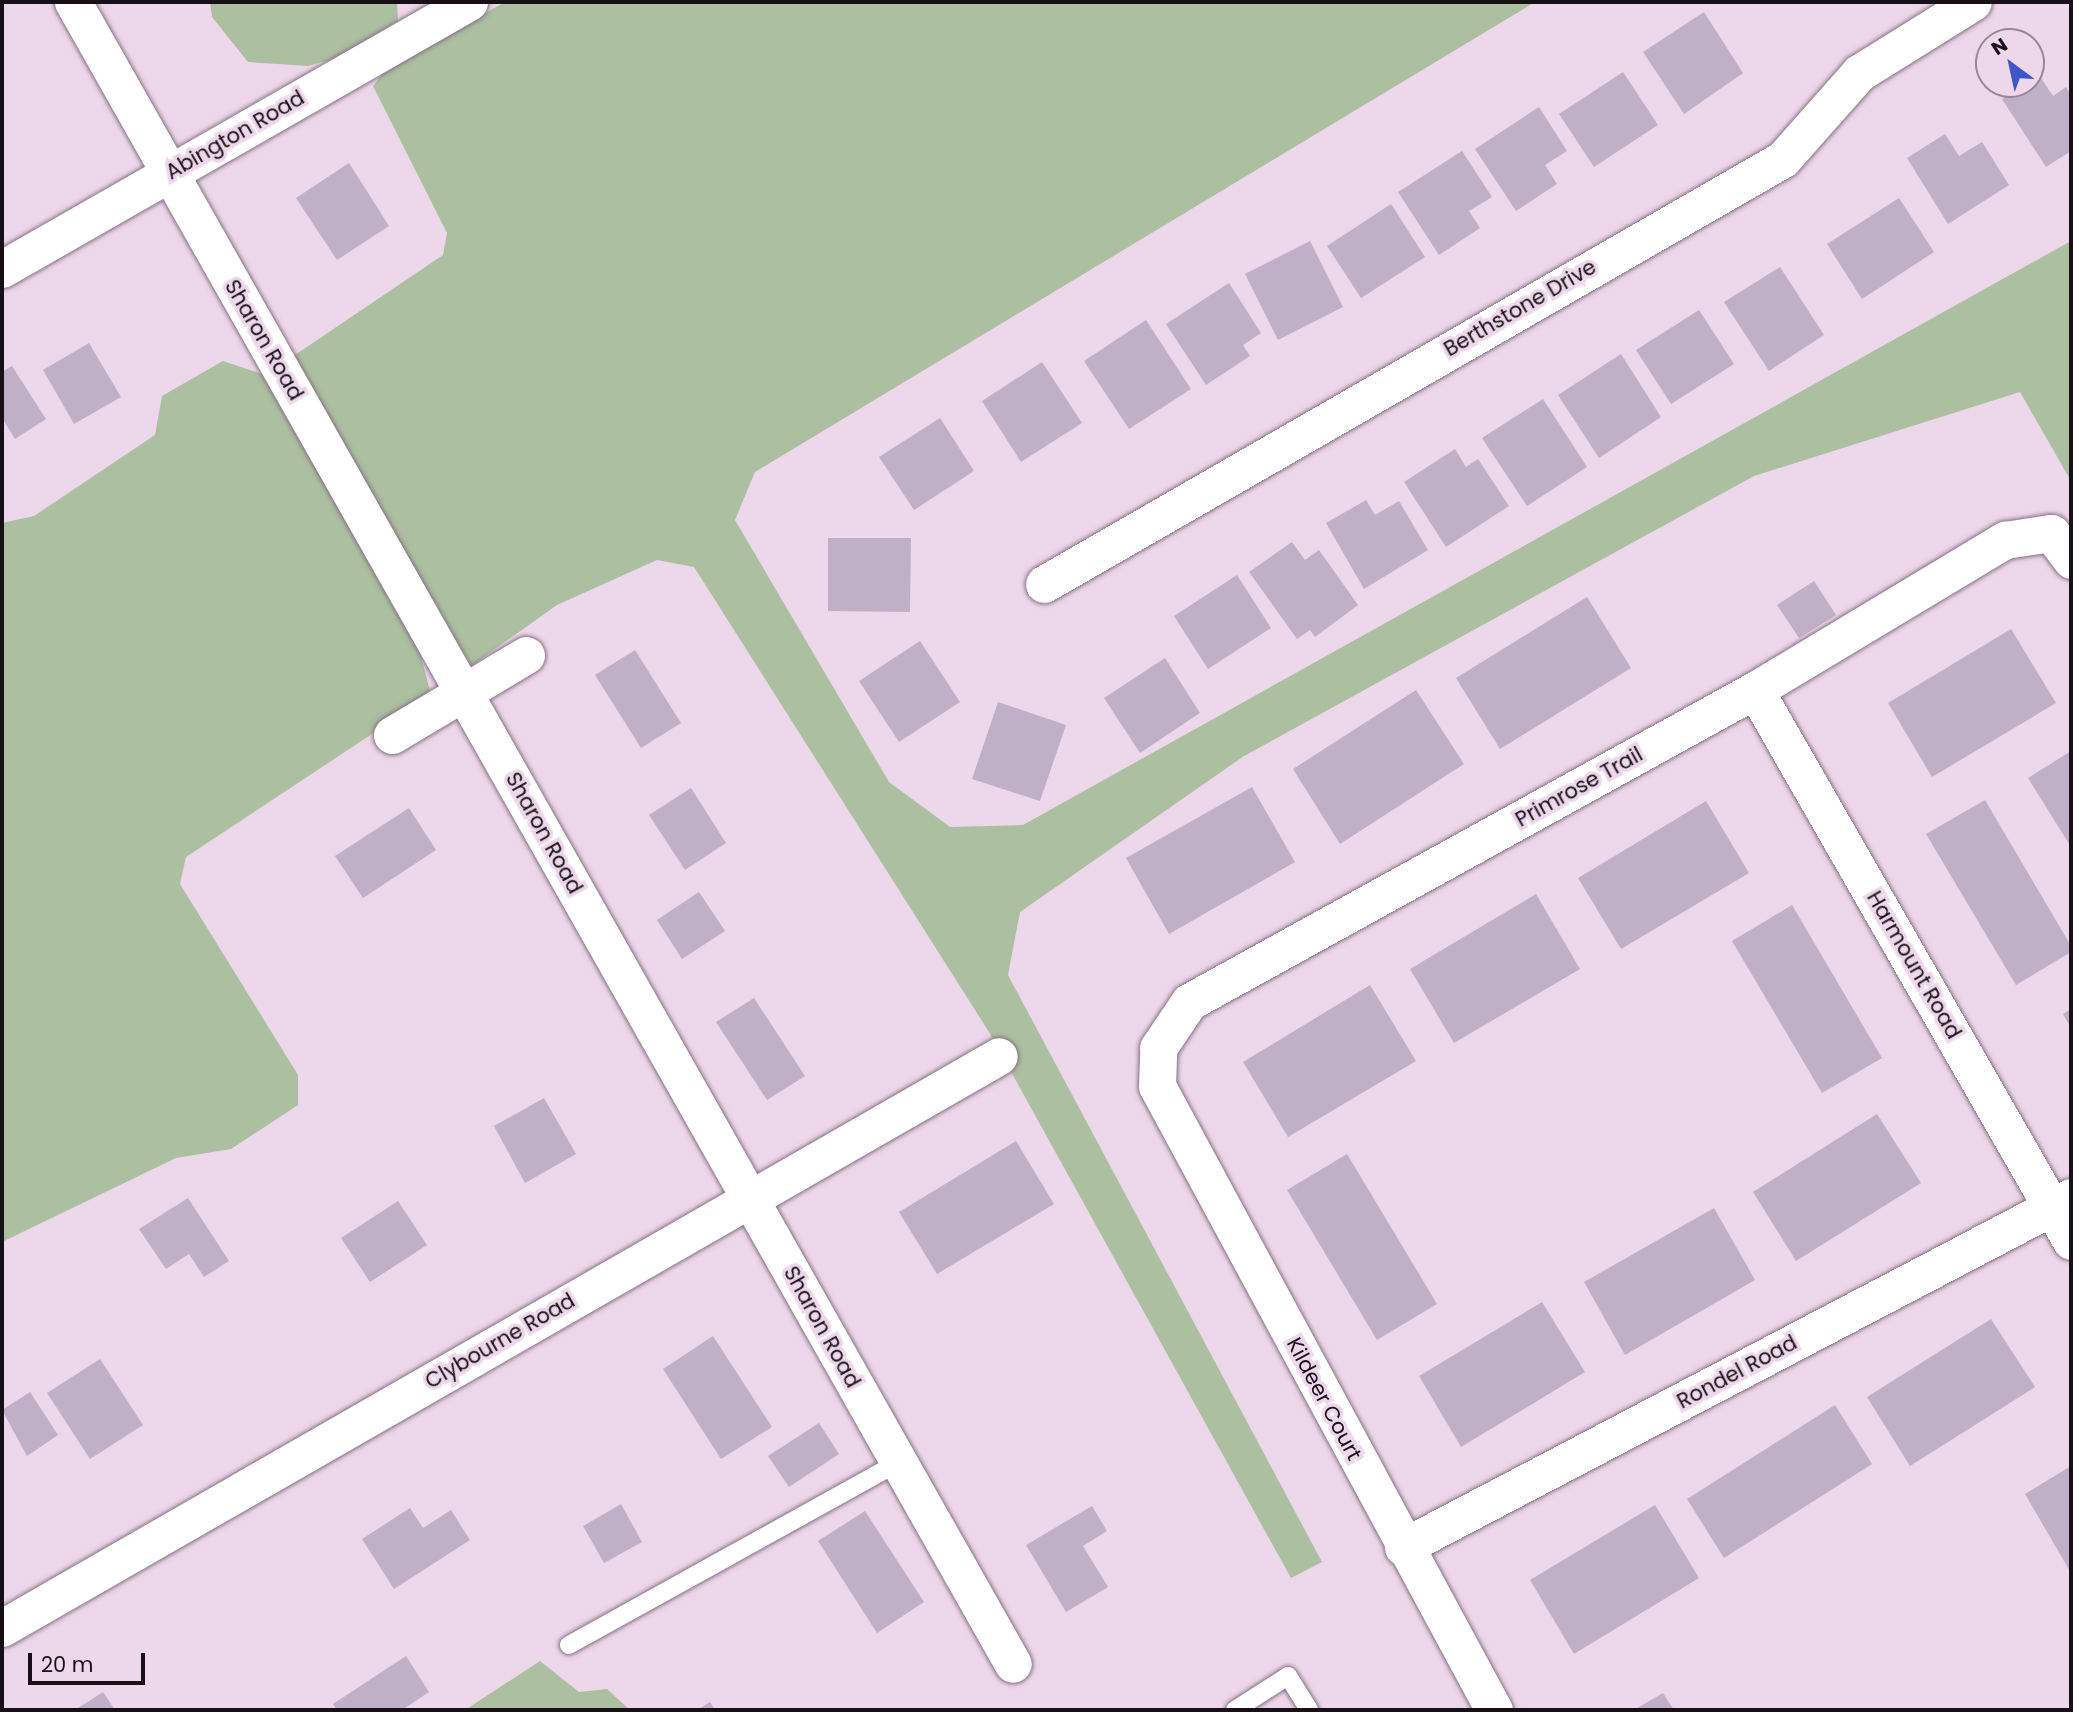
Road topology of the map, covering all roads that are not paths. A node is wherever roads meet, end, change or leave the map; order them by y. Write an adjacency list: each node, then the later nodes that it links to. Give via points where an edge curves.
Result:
1 (73, 2): 4 (street, Sharon Road)
2 (468, 2): 4 (street, Abington Road)
3 (1973, 2): 7 (street, Berthstone Drive, via 1859,74 1783,159)
4 (169, 173): 5 (street, Abington Road); 10 (street, Sharon Road)
5 (2, 269)
6 (2061, 546): 9 (street, Primrose Trail, via 2005,540)
7 (1044, 584)
8 (526, 655): 10 (street)
9 (1755, 690): 13 (street, Primrose Trail, via 1189,1002 1158,1048); 15 (street, Harmount Road)
10 (465, 691): 11 (street); 14 (street, Sharon Road)
11 (392, 734)
12 (999, 1056): 14 (street, Clybourne Road)
13 (1157, 1086): 18 (street, Kildeer Court)
14 (750, 1198): 17 (street, Sharon Road); 19 (street, Clybourne Road)
15 (2062, 1202): 16 (street, Harmount Road); 18 (street, Rondel Road)
16 (2071, 1241)
17 (898, 1463): 20 (lane); 21 (street, Sharon Road)
18 (1403, 1548): 24 (street, Kildeer Court)
19 (2, 1628)
20 (569, 1645)
21 (1013, 1664)
22 (1235, 1710): 23 (lane, via 1288,1676)
23 (1309, 1710)
24 (1494, 1710)

